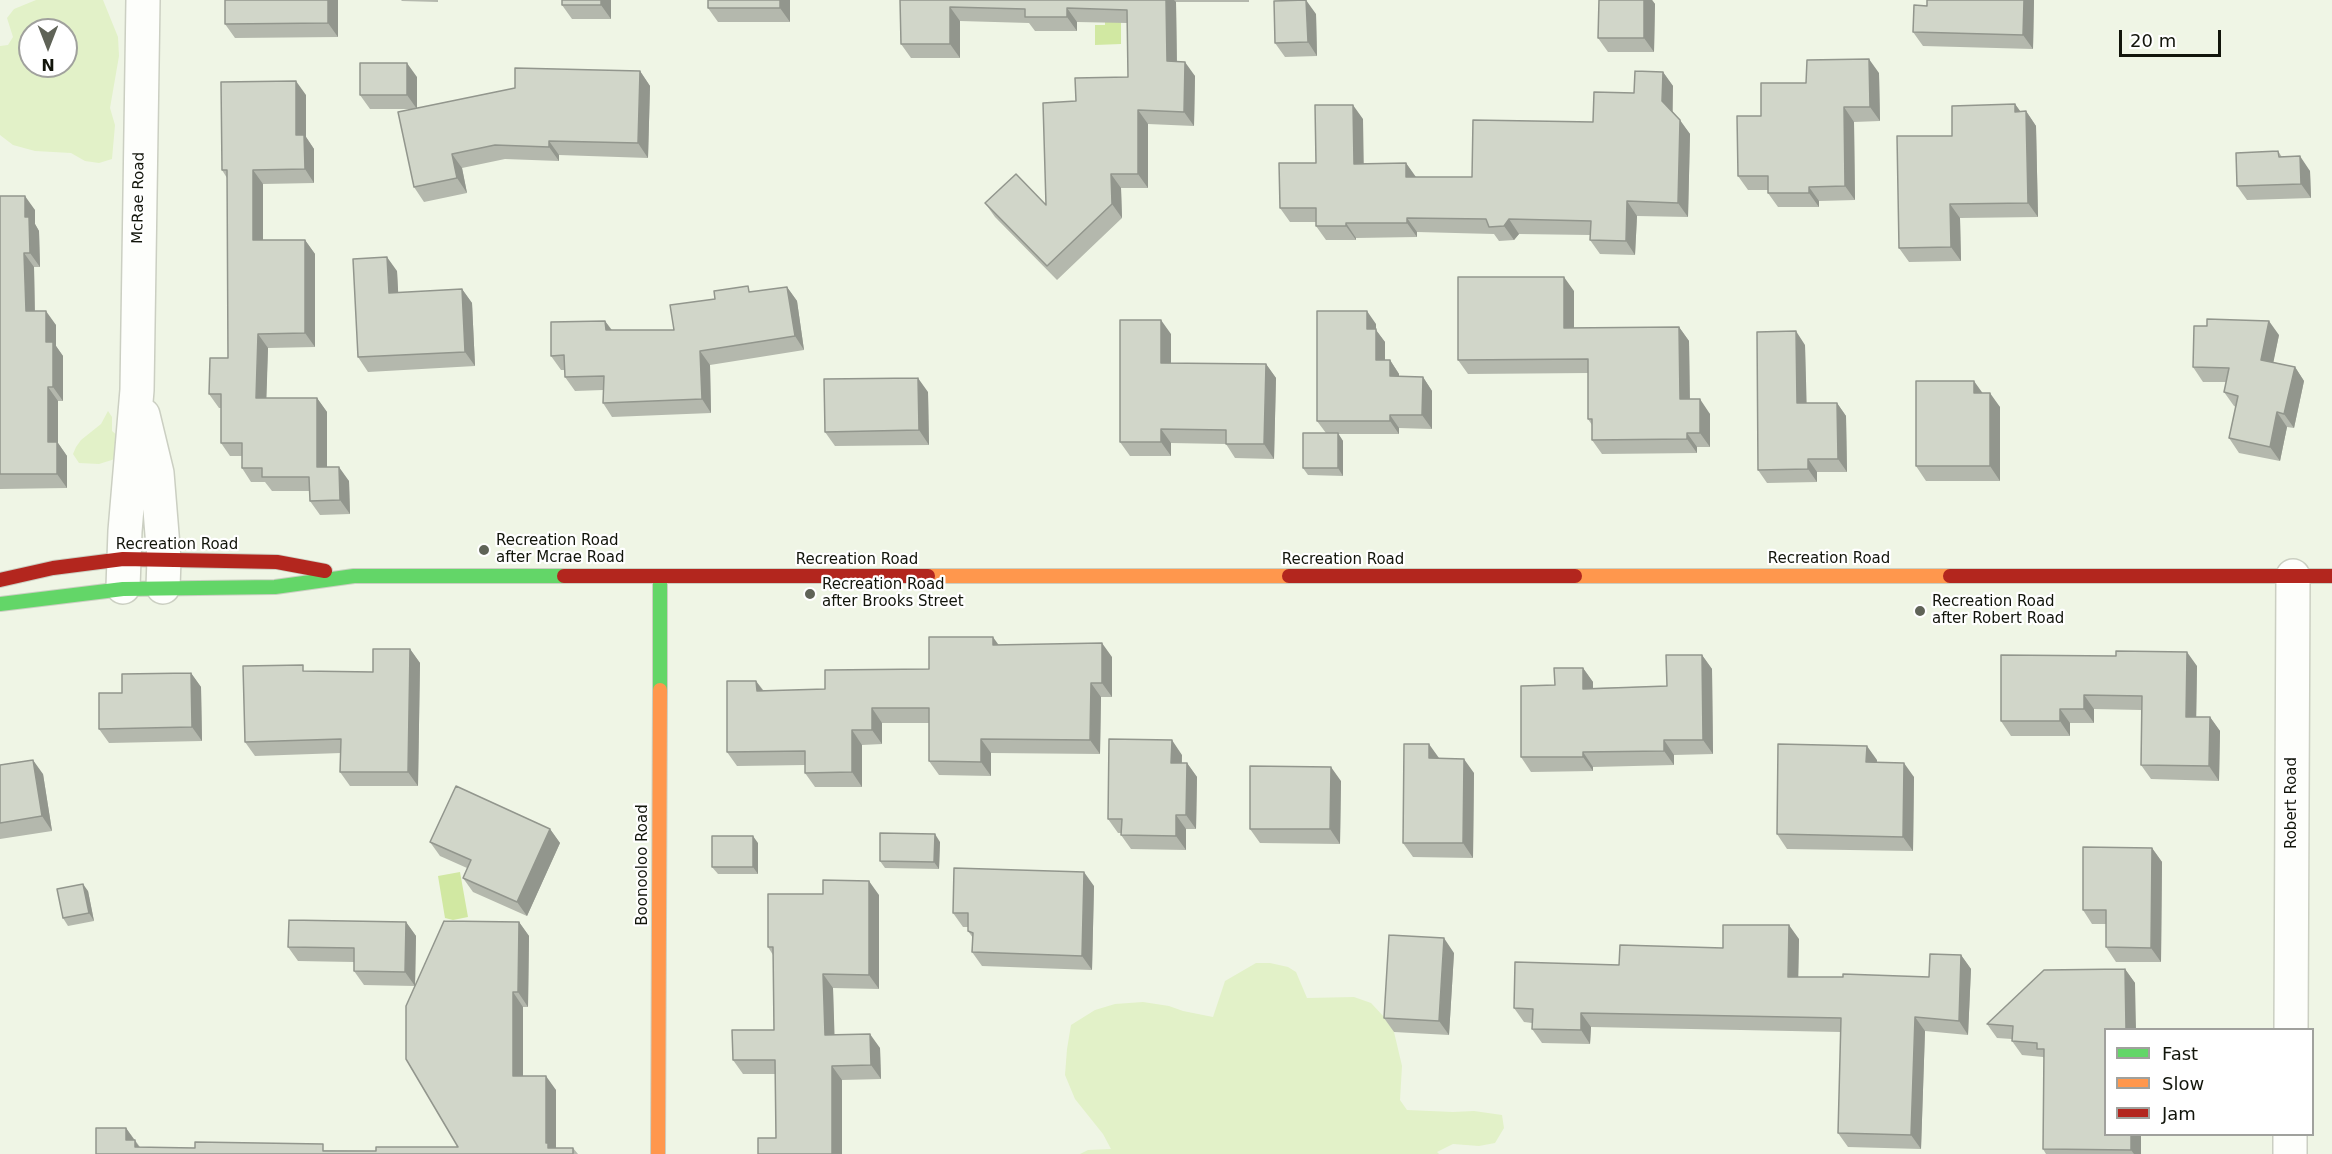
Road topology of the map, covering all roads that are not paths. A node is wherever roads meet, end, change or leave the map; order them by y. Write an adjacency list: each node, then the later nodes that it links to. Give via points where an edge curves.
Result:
1 (142, 2): 2 (street, McRae Road)
2 (137, 390): 3 (street, McRae Road); 4 (street, McRae Road, via 157,473)
3 (123, 574): 4 (street, Recreation Road); 4 (street, Recreation Road); 9 (street, Recreation Road, via 53,568); 10 (street, Recreation Road)
4 (163, 574): 5 (street, Recreation Road, via 275,587); 5 (street, Recreation Road, via 277,562)
5 (354, 576): 6 (street, Recreation Road)
6 (660, 576): 7 (street, Recreation Road); 13 (street, Boonooloo Road)
7 (2293, 576): 8 (street, Recreation Road); 11 (street, Robert Road)
8 (2332, 576)
9 (0, 580)
10 (0, 604)
11 (2291, 1028)
12 (2290, 1136): 14 (street)
13 (658, 1154)
14 (2290, 1154)

